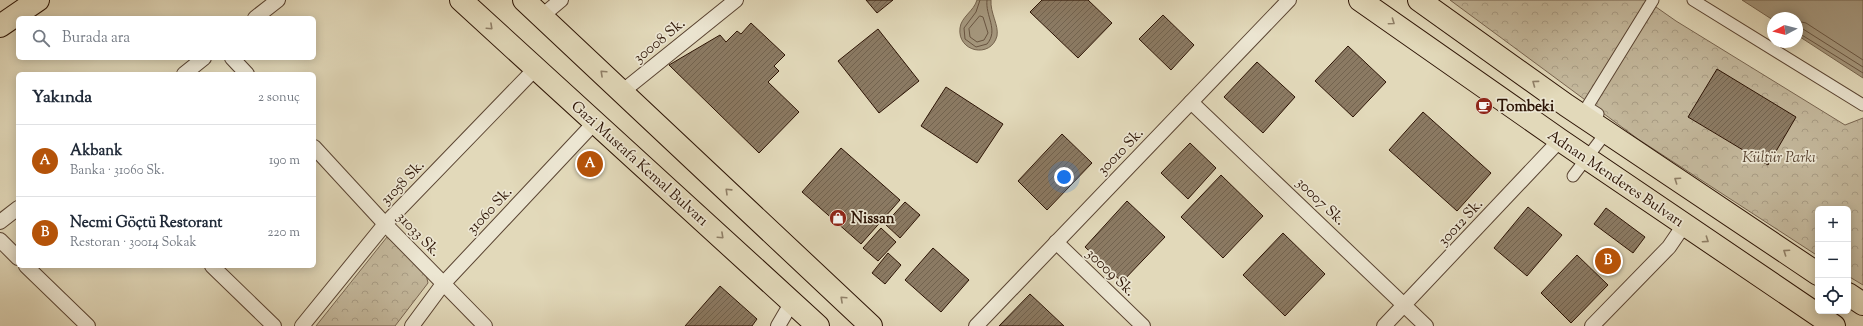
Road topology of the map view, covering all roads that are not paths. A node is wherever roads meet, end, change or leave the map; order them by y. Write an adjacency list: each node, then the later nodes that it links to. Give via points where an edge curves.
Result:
1 (38, 0): 14 (main road)
2 (278, 0): 12 (street)
3 (461, 0): 17 (main road, Gazi Mustafa Kemal Bulvarı, one-way to 17)
4 (524, 0): 13 (main road)
5 (561, 0): 13 (street)
6 (1289, 0): 21 (street, 30010 Sk.)
7 (1360, 0): 25 (main road, Adnan Menderes Bulvarı, one-way to 25)
8 (1419, 0): 24 (main road, one-way to 8)
9 (1653, 0): 24 (street, via 1587,107 1612,123)
10 (1692, 0): 22 (street)
11 (728, 2): 20 (street, 30008 Sk.)
12 (258, 16)
13 (542, 16): 20 (main road, one-way to 13)
14 (0, 26)
15 (202, 60): 18 (street)
16 (234, 60): 19 (street)
17 (535, 69): 23 (main road, Gazi Mustafa Kemal Bulvarı); 31 (street, 31058 Sk.)
18 (186, 72)
19 (244, 72)
20 (622, 91): 51 (main road, one-way to 20)
21 (1192, 102): 34 (street, 30010 Sk.); 43 (street, 30007 Sk.)
22 (1863, 105)
23 (596, 121): 39 (street, 31060 Sk.); 41 (main road, Gazi Mustafa Kemal Bulvarı, one-way to 41)
24 (1606, 133): 27 (street); 38 (main road, one-way to 24)
25 (1560, 140): 27 (main road, Adnan Menderes Bulvarı); 43 (street, 30012 Sk.)
26 (316, 149): 31 (street, 31033 Sk.)
27 (1586, 158): 28 (street); 32 (main road, Adnan Menderes Bulvarı)
28 (1573, 176)
29 (16, 210): 30 (street)
30 (0, 222)
31 (385, 224): 39 (street, 31033 Sk.); 46 (street, 31058 Sk.)
32 (1684, 225): 56 (street, via 1669,247); 57 (main road, Adnan Menderes Bulvarı, one-way to 57)
33 (0, 240): 35 (street)
34 (1056, 242): 52 (street, 30010 Sk.); 53 (street, 30009 Sk.)
35 (16, 256)
36 (28, 268): 44 (street)
37 (214, 268): 45 (street)
38 (1815, 272)
39 (443, 284): 47 (street, 31060 Sk.); 48 (street, 31033 Sk.)
40 (1851, 296): 42 (main road)
41 (792, 302): 49 (street); 50 (main road, Gazi Mustafa Kemal Bulvarı)
42 (1863, 304)
43 (1405, 305): 54 (street, 30012 Sk.); 55 (street, 30007 Sk.)
44 (88, 326)
45 (274, 326)
46 (302, 326)
47 (412, 326)
48 (485, 326)
49 (778, 326)
50 (818, 326)
51 (872, 326)
52 (976, 326)
53 (1143, 326)
54 (1384, 326)
55 (1426, 326)
56 (1592, 326)
57 (1834, 326)

